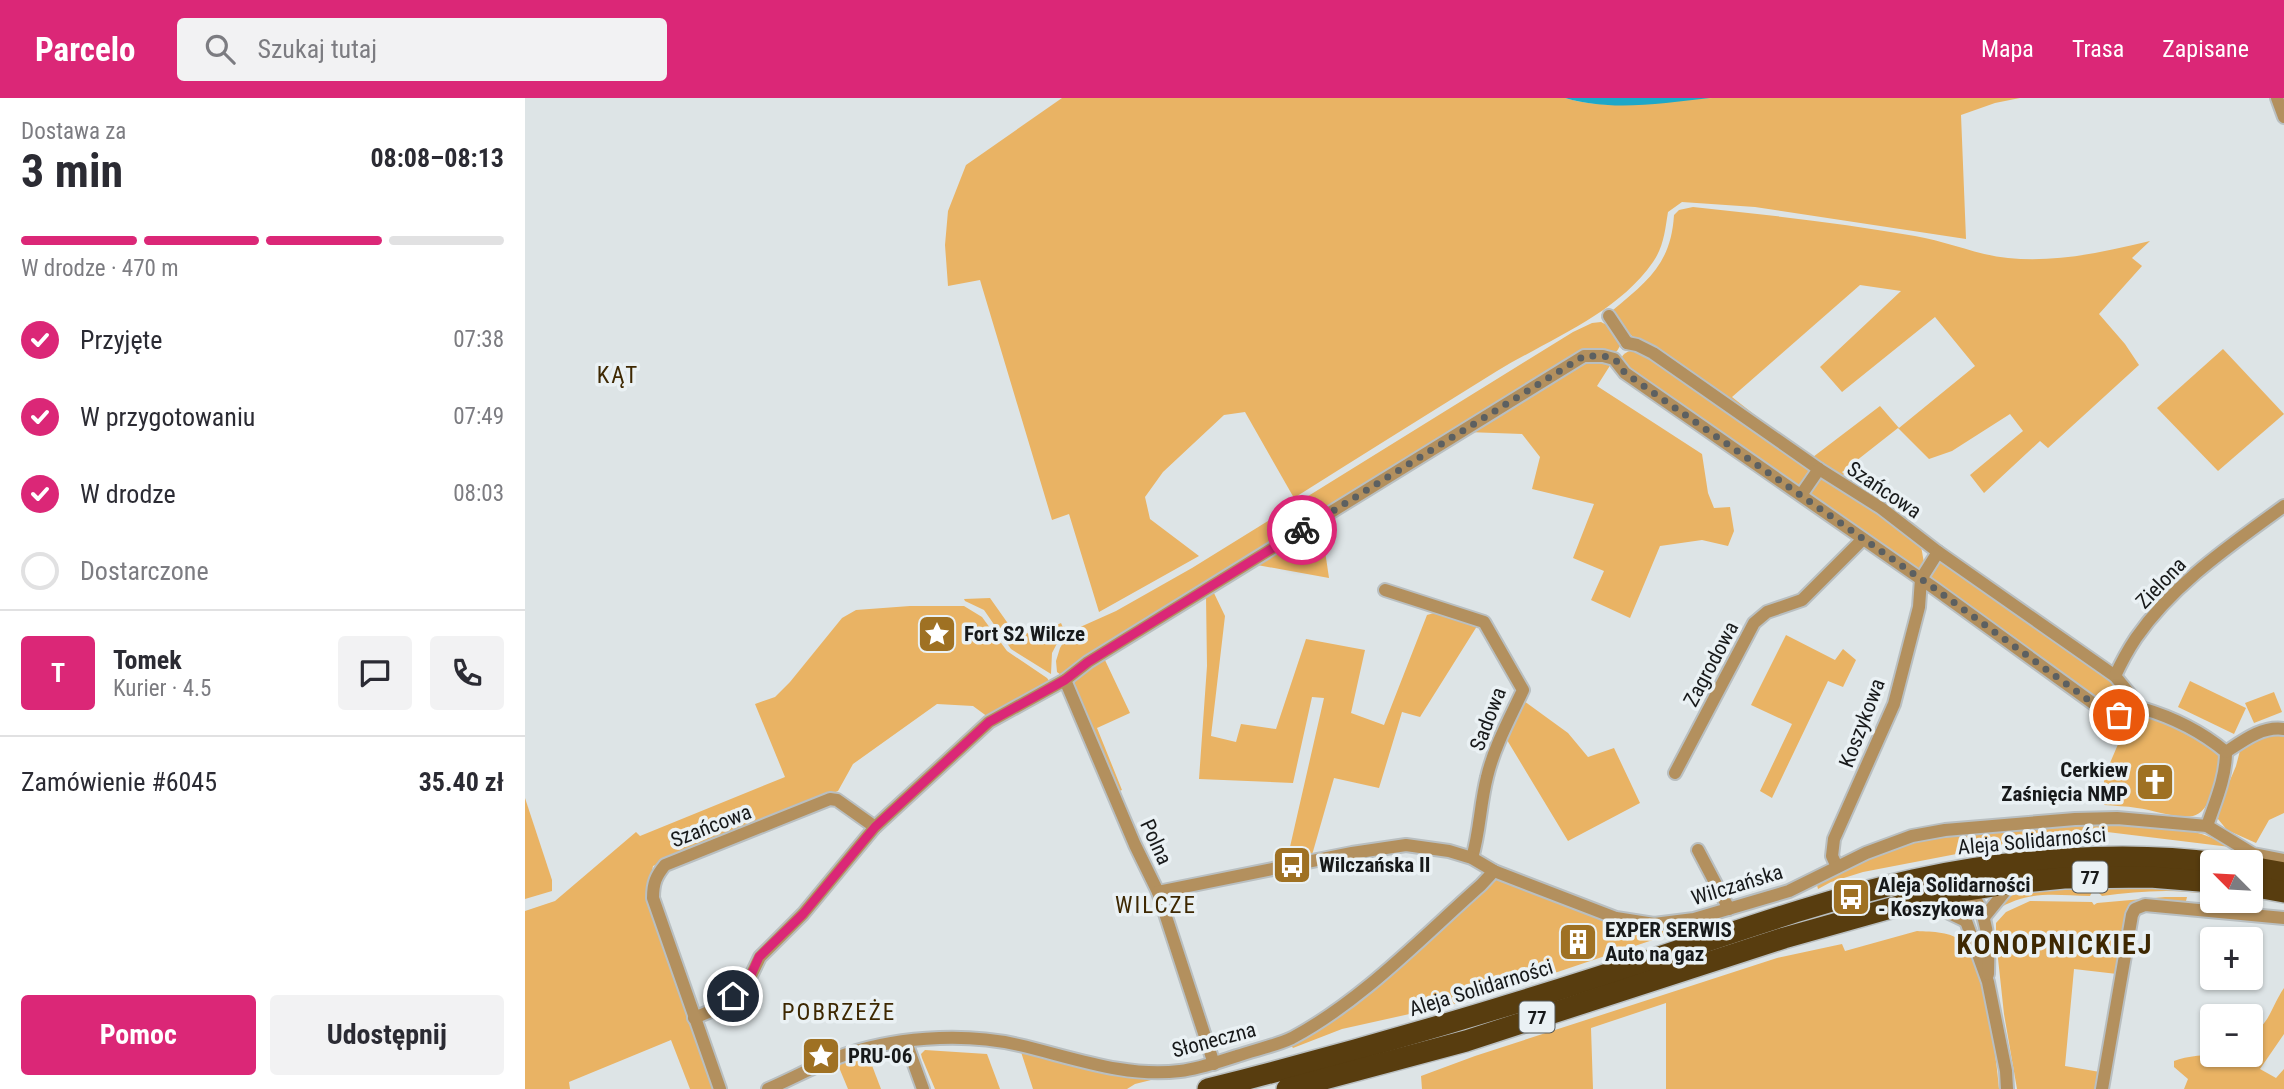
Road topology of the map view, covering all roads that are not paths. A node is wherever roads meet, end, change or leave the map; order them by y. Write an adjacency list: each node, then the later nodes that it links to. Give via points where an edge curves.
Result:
1 (2277, 98): 2 (street)
2 (2284, 117)
3 (1609, 316): 4 (street)
4 (1627, 343): 5 (street); 6 (street, Szańcowa, via 1653,353)
5 (1615, 359): 7 (street, via 1625,373); 14 (street, via 1584,356)
6 (1819, 470): 7 (street); 10 (street, Szańcowa)
7 (1801, 495): 9 (street)
8 (2284, 506): 13 (street, Zielona, via 2200,569 2154,615 2135,638)
9 (1863, 539): 11 (street); 18 (street, Zagrodowa, via 1803,600 1767,612 1754,623)
10 (1938, 552): 11 (street, Koszykowa); 13 (street, Szańcowa)
11 (1921, 579): 15 (street, via 2105,712 2134,714); 25 (street, Koszykowa, via 1919,607 1894,704 1834,839 1832,856)
12 (1385, 590): 22 (street, Sadowa, via 1484,622 1523,690 1486,777)
13 (2115, 676): 15 (street)
14 (1065, 680): 20 (street, via 989,722); 33 (street, Polna)
15 (2141, 708): 17 (street, via 2208,736)
16 (2284, 729): 17 (street, via 2260,731)
17 (2226, 752): 19 (street)
18 (1675, 773)
19 (2207, 826): 23 (street, WiIczańska, via 2253,854); 25 (street, WiIczańska, via 2117,818 1945,830 1898,840)
20 (875, 827): 41 (street, via 803,914 759,957 747,984 718,1008); 41 (street, Szańcowa, via 830,799 665,864 653,884 653,898)
21 (1698, 850): 36 (street)
22 (1472, 858): 27 (street, WiIczańska); 33 (street, WiIczańska, via 1426,847 1384,847)
23 (2284, 860)
24 (2200, 861): 29 (highway, Aleja Solidarności / 77, via 2097,858)
25 (1837, 867): 36 (street, WiIczańska, via 1789,891)
26 (2263, 869): 28 (highway)
27 (1494, 870): 36 (street, WiIczańska, via 1634,923 1675,922); 43 (street, Słoneczna, via 1354,998 1291,1038)
28 (2284, 873)
29 (1967, 880): 31 (highway, Aleja Solidarności / 77); 35 (highway, Aleja Solidarności / 77); 37 (street); 39 (street); 47 (highway, Aleja Solidarności / 77, via 1912,880 1455,1023)
30 (2200, 881): 31 (highway, Aleja Solidarności / 77, via 2112,877)
31 (2013, 883): 37 (street)
32 (2263, 888): 34 (highway)
33 (1158, 892): 43 (street, Polna)
34 (2284, 892)
35 (1917, 902): 39 (street); 48 (highway, Aleja Solidarności / 77, via 1784,938 1466,1041)
36 (1729, 909)
37 (1985, 916): 40 (street)
38 (2284, 918): 50 (street, via 2145,905 2135,909)
39 (1966, 921): 40 (street)
40 (1988, 982): 49 (street)
41 (694, 1018): 44 (street, Szańcowa)
42 (906, 1042): 43 (street, Słoneczna, via 932,1038 1015,1044 1156,1073); 45 (street, Słoneczna, via 838,1058); 46 (street)
43 (1214, 1064)
44 (720, 1089)
45 (768, 1089)
46 (923, 1089)
47 (1208, 1089)
48 (1287, 1089)
49 (2007, 1089)
50 (2102, 1089)

